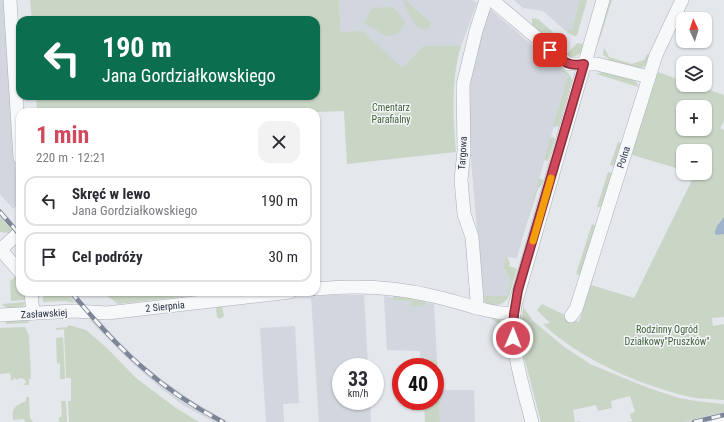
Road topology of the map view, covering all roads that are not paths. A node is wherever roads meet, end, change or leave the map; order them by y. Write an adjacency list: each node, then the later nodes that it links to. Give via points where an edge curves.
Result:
1 (10, 0): 8 (street)
2 (486, 0): 15 (street, Targowa, via 463,85 464,151 461,180 464,214 472,238)
3 (492, 0): 6 (street, via 566,63)
4 (603, 0): 6 (street)
5 (682, 0): 7 (street, Polna, via 660,46)
6 (584, 64): 7 (street, via 597,64); 18 (street, via 518,290)
7 (649, 77): 20 (street, Polna, via 576,309)
8 (16, 95)
9 (16, 236): 10 (street)
10 (0, 250): 11 (street)
11 (16, 268)
12 (320, 289): 15 (street, via 353,287 407,291)
13 (31, 296): 17 (street)
14 (254, 296): 16 (street, 2 Sierpnia, via 108,312)
15 (476, 308): 18 (street)
16 (88, 311): 17 (street, Zasławskiej)
17 (33, 313): 19 (street, Zasławskiej)
18 (514, 314): 22 (street, via 515,355)
19 (0, 315)
20 (571, 316)
21 (724, 420): 23 (street)
22 (532, 422)
23 (718, 422)

